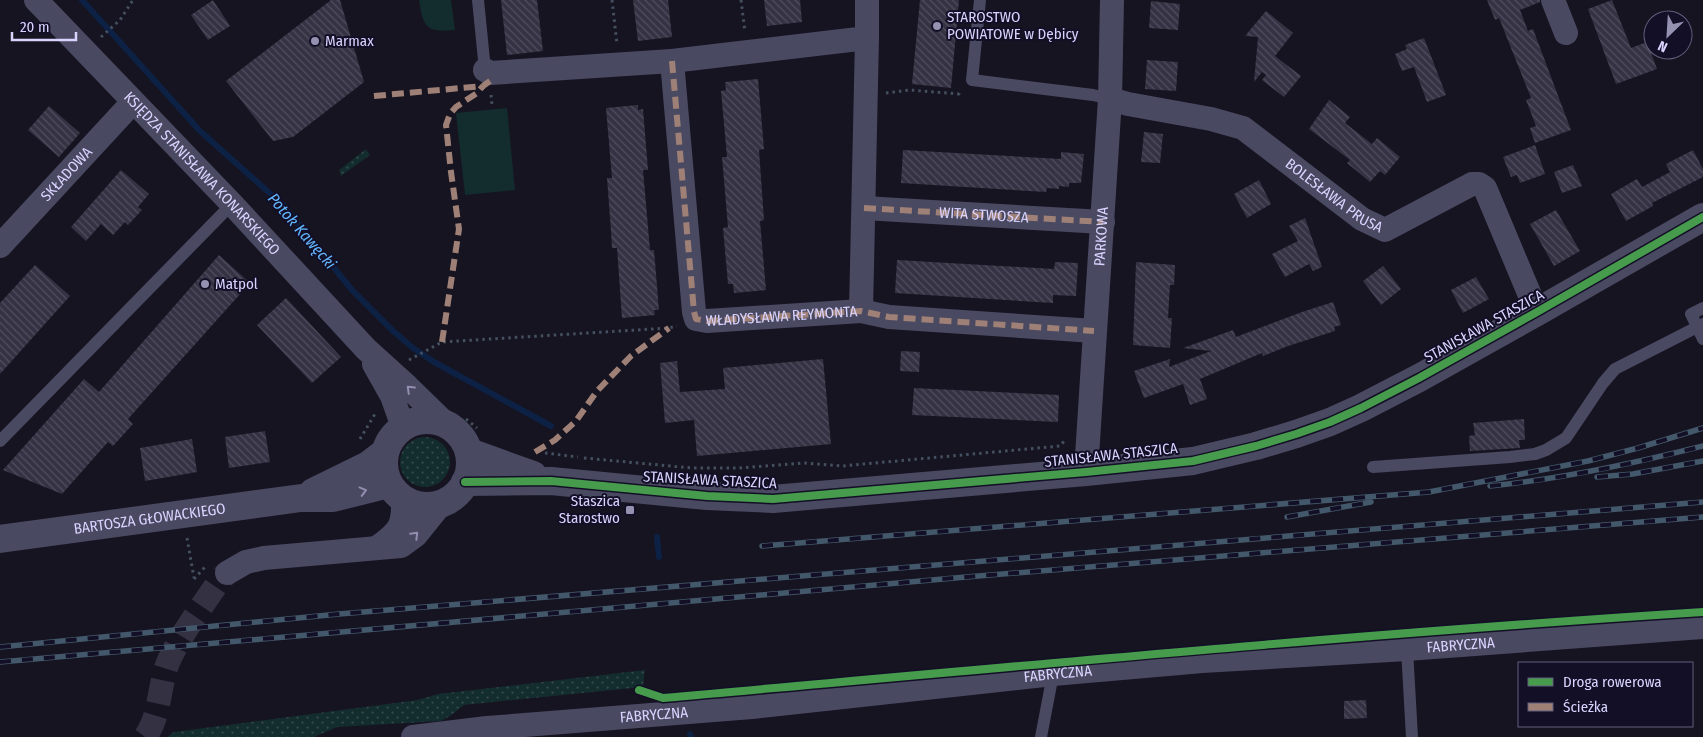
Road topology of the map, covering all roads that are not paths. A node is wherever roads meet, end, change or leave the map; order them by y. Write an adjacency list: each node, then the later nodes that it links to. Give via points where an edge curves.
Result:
1 (36, 0): 12 (street, KSIĘDZA STANISŁAWA KONARSKIEGO)
2 (478, 0): 10 (lane)
3 (867, 0): 8 (street)
4 (980, 0): 11 (lane, via 972,80)
5 (1112, 0): 11 (street, PARKOWA)
6 (1553, 0): 7 (street)
7 (1566, 33)
8 (867, 38): 9 (street); 14 (street)
9 (672, 61): 10 (street, via 490,73); 19 (street, WŁADYSŁAWA REYMONTA, via 696,319 707,321)
10 (485, 70)
11 (1110, 99): 16 (street, PARKOWA); 20 (street, BOLESŁAWA PRUSA, via 1243,128 1362,220 1384,230 1472,184 1479,184 1485,188)
12 (133, 102): 13 (street, KSIĘDZA STANISŁAWA KONARSKIEGO); 17 (street, SKŁADOWA)
13 (232, 204): 23 (street, KSIĘDZA STANISŁAWA KONARSKIEGO); 26 (lane)
14 (864, 208): 16 (street, WITA STWOSZA); 19 (street)
15 (1703, 218): 20 (street, STANISŁAWA STASZICA)
16 (1103, 222): 22 (street, PARKOWA)
17 (0, 246)
18 (1703, 308): 21 (lane, via 1691,314)
19 (861, 311): 22 (street, WŁADYSŁAWA REYMONTA, via 888,317)
20 (1538, 312): 30 (street, STANISŁAWA STASZICA, via 1419,378 1330,422 1256,446 1193,461)
21 (1701, 330): 29 (lane, via 1615,369 1566,438 1546,450 1510,457)
22 (1094, 331): 30 (street, PARKOWA)
23 (366, 349): 24 (street, KSIĘDZA STANISŁAWA KONARSKIEGO, one-way to 23, via 408,387); 25 (street, KSIĘDZA STANISŁAWA KONARSKIEGO, via 392,396)
24 (453, 419): 25 (street, via 416,421); 27 (street, via 460,435)
25 (403, 427): 28 (street, via 389,442)
26 (0, 441)
27 (476, 443): 31 (street, STANISŁAWA STASZICA); 32 (street)
28 (385, 452): 33 (street, via 385,474); 34 (street, BARTOSZA GŁOWACKIEGO)
29 (1373, 467)
30 (1086, 472): 31 (street, STANISŁAWA STASZICA, via 773,499)
31 (551, 481): 32 (street, STANISŁAWA STASZICA)
32 (465, 482): 35 (street, via 459,492)
33 (396, 491): 34 (street, BARTOSZA GŁOWACKIEGO, one-way to 33); 35 (street, via 411,503); 37 (street, via 403,518 393,536)
34 (301, 498): 36 (street, BARTOSZA GŁOWACKIEGO)
35 (441, 504): 37 (street, one-way to 35, via 401,546 410,541)
36 (0, 539)
37 (378, 547): 38 (street, via 264,558 246,562)
38 (227, 573)
39 (1703, 627): 40 (street, FABRYCZNA)
40 (1407, 649): 41 (street, FABRYCZNA); 44 (lane)
41 (1053, 674): 42 (street, FABRYCZNA, via 752,707); 43 (lane)
42 (413, 737)
43 (1041, 737)
44 (1412, 737)

